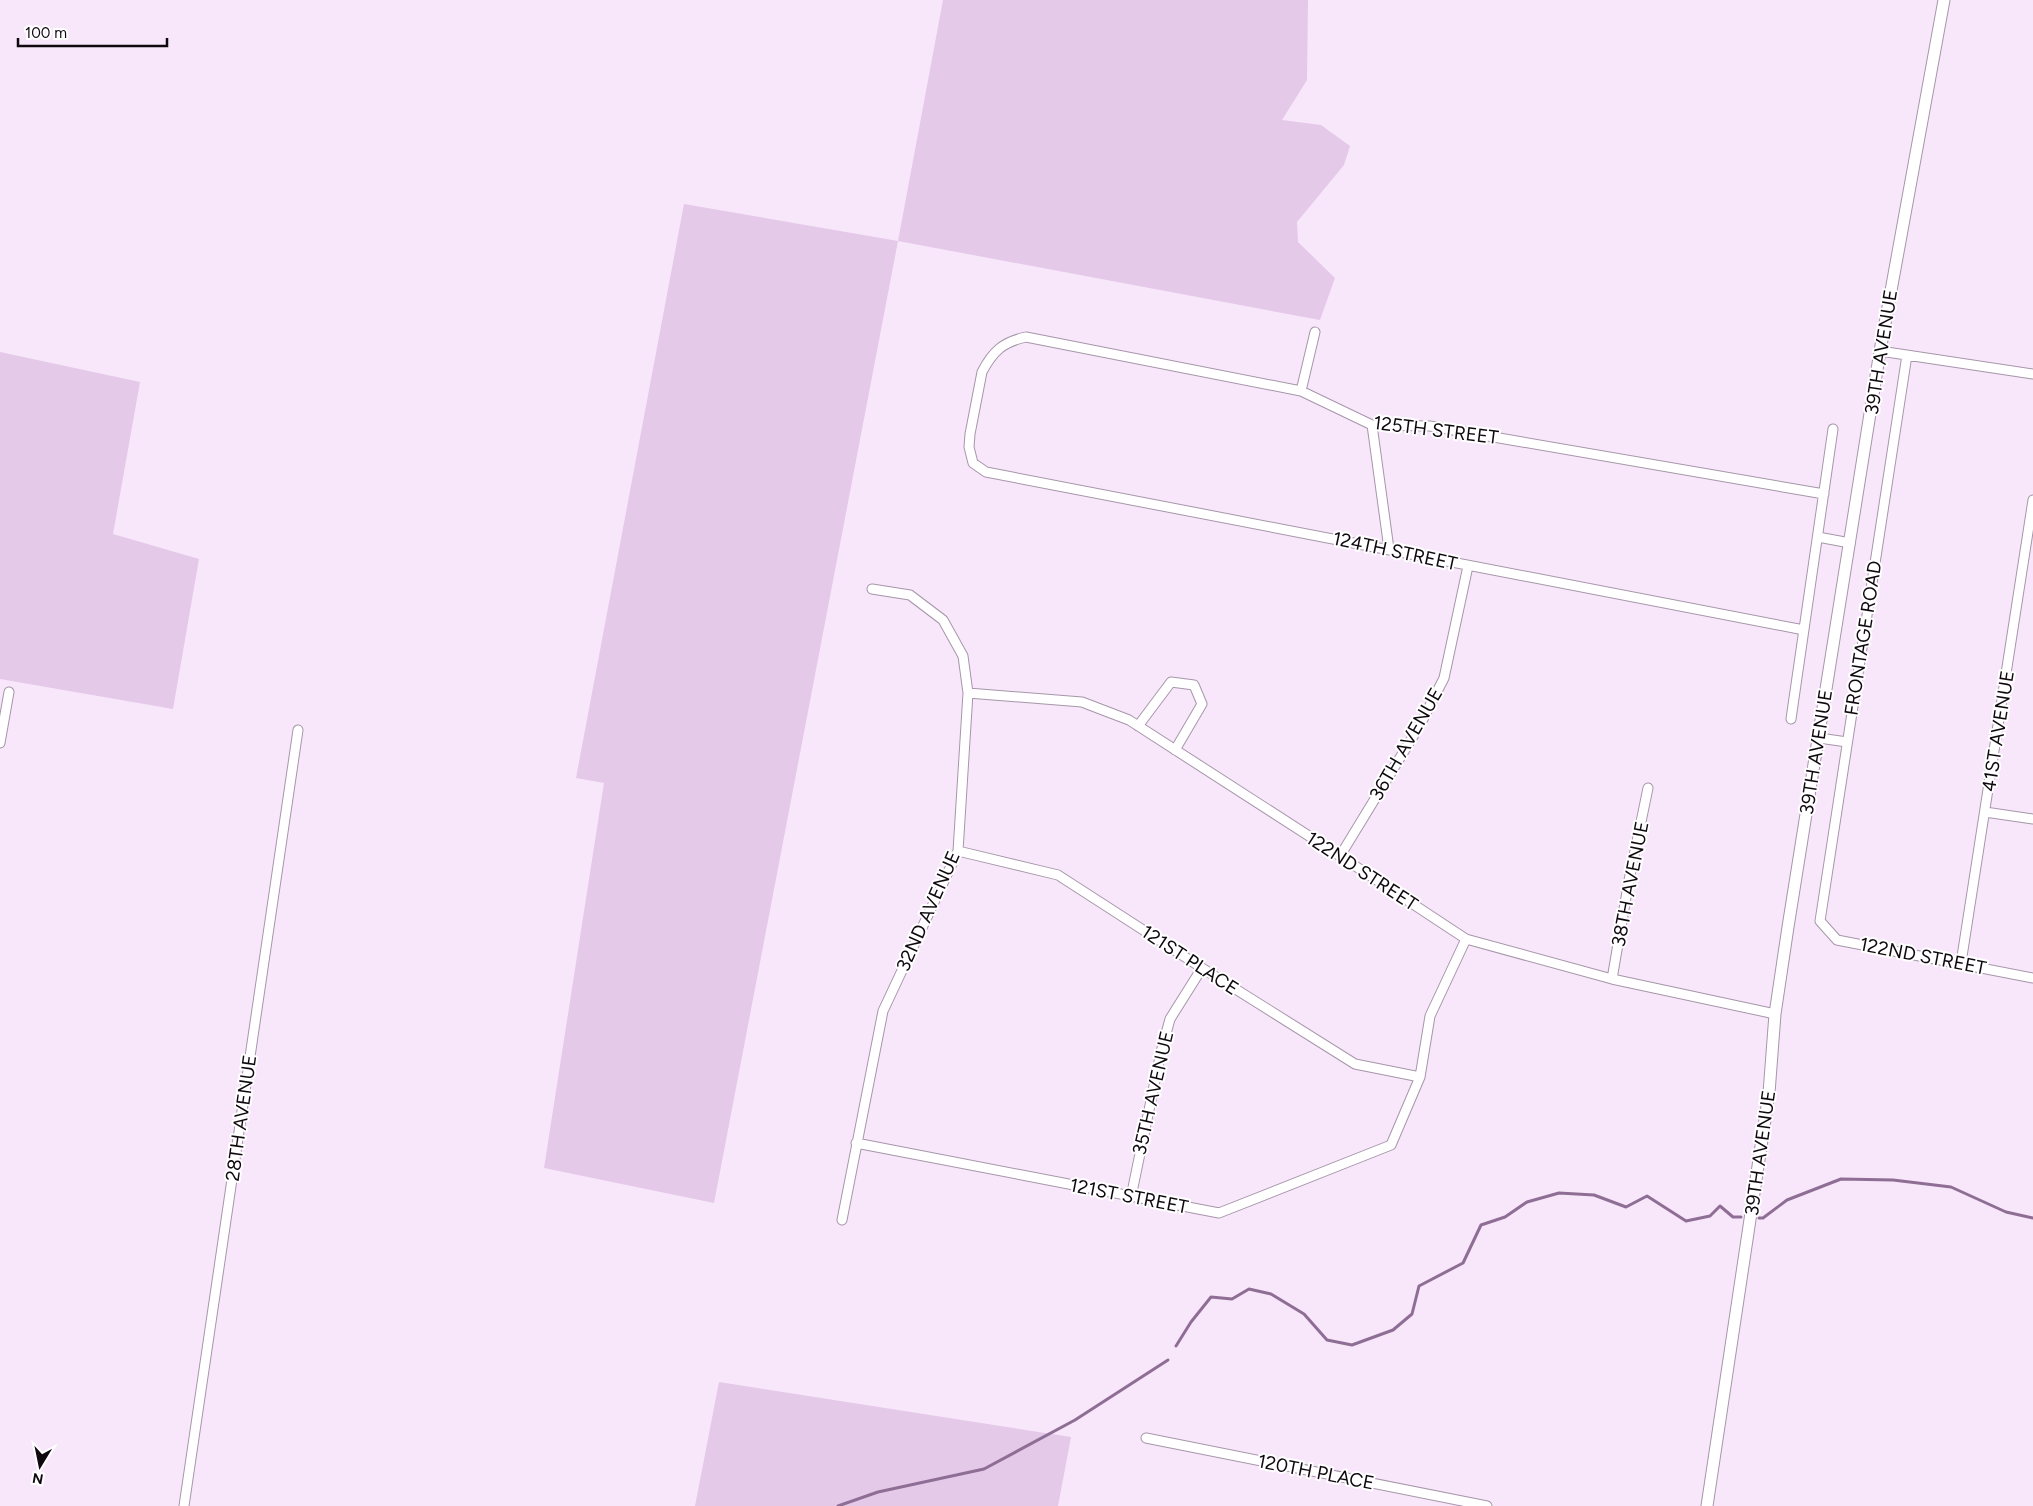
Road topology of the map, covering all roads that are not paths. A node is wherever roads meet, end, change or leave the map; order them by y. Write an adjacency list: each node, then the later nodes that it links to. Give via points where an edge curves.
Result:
1 (1944, 0): 3 (main road, 39TH AVENUE)
2 (1315, 332): 6 (street)
3 (1880, 350): 4 (street); 13 (main road, 39TH AVENUE)
4 (1907, 355): 5 (street); 24 (street, FRONTAGE ROAD)
5 (2033, 374)
6 (1301, 391): 7 (street, 125TH STREET); 9 (street, 125TH STREET, via 1026,337 1009,341 996,352 982,372 969,447 973,463)
7 (1372, 425): 10 (street, 125TH STREET, via 1430,426); 14 (street)
8 (1834, 430): 10 (street, 39TH AVENUE)
9 (986, 472): 14 (street, 124TH STREET)
10 (1824, 494): 12 (street, 39TH AVENUE)
11 (2033, 500): 28 (street, 41ST AVENUE)
12 (1818, 537): 13 (street); 17 (street, 39TH AVENUE)
13 (1850, 544): 23 (main road, 39TH AVENUE)
14 (1389, 549): 15 (street, 124TH STREET)
15 (1468, 566): 17 (street, 124TH STREET); 31 (street, 36TH AVENUE, via 1444,678 1420,725)
16 (872, 589): 19 (street, 32ND AVENUE, via 910,595 943,620 963,656)
17 (1804, 630): 20 (street, 39TH AVENUE)
18 (9, 692): 25 (street)
19 (968, 693): 21 (street, 122ND STREET, via 1082,702); 30 (street, 32ND AVENUE)
20 (1791, 719)
21 (1138, 726): 26 (street, 122ND STREET); 26 (street, via 1171,682 1194,685 1202,704)
22 (298, 730): 44 (street, 28TH AVENUE)
23 (1819, 738): 24 (street); 38 (main road, 39TH AVENUE)
24 (1847, 742): 32 (street, FRONTAGE ROAD)
25 (0, 743)
26 (1175, 750): 31 (street, 122ND STREET)
27 (1648, 788): 37 (street, 38TH AVENUE)
28 (1985, 812): 29 (street); 34 (street, 41ST AVENUE)
29 (2033, 819)
30 (958, 851): 35 (street, 121ST PLACE, via 1058,875); 40 (street, 32ND AVENUE, via 883,1011)
31 (1340, 856): 33 (street, 122ND STREET)
32 (1820, 921): 34 (street, 122ND STREET, via 1837,940)
33 (1466, 940): 37 (street, 122ND STREET); 39 (street, via 1430,1016)
34 (1961, 962): 36 (street, 122ND STREET)
35 (1202, 968): 39 (street, 121ST PLACE, via 1355,1064); 41 (street, 35TH AVENUE, via 1170,1020)
36 (2033, 978)
37 (1612, 979): 38 (street, 122ND STREET)
38 (1775, 1014): 46 (main road, 39TH AVENUE, via 1769,1093)
39 (1420, 1077): 41 (street, 121ST STREET, via 1391,1145 1219,1213)
40 (856, 1143): 41 (street, 121ST STREET); 42 (street, 32ND AVENUE)
41 (1130, 1197)
42 (842, 1220)
43 (1146, 1438): 45 (street, 120TH PLACE)
44 (184, 1506)
45 (1487, 1506)
46 (1707, 1506)

